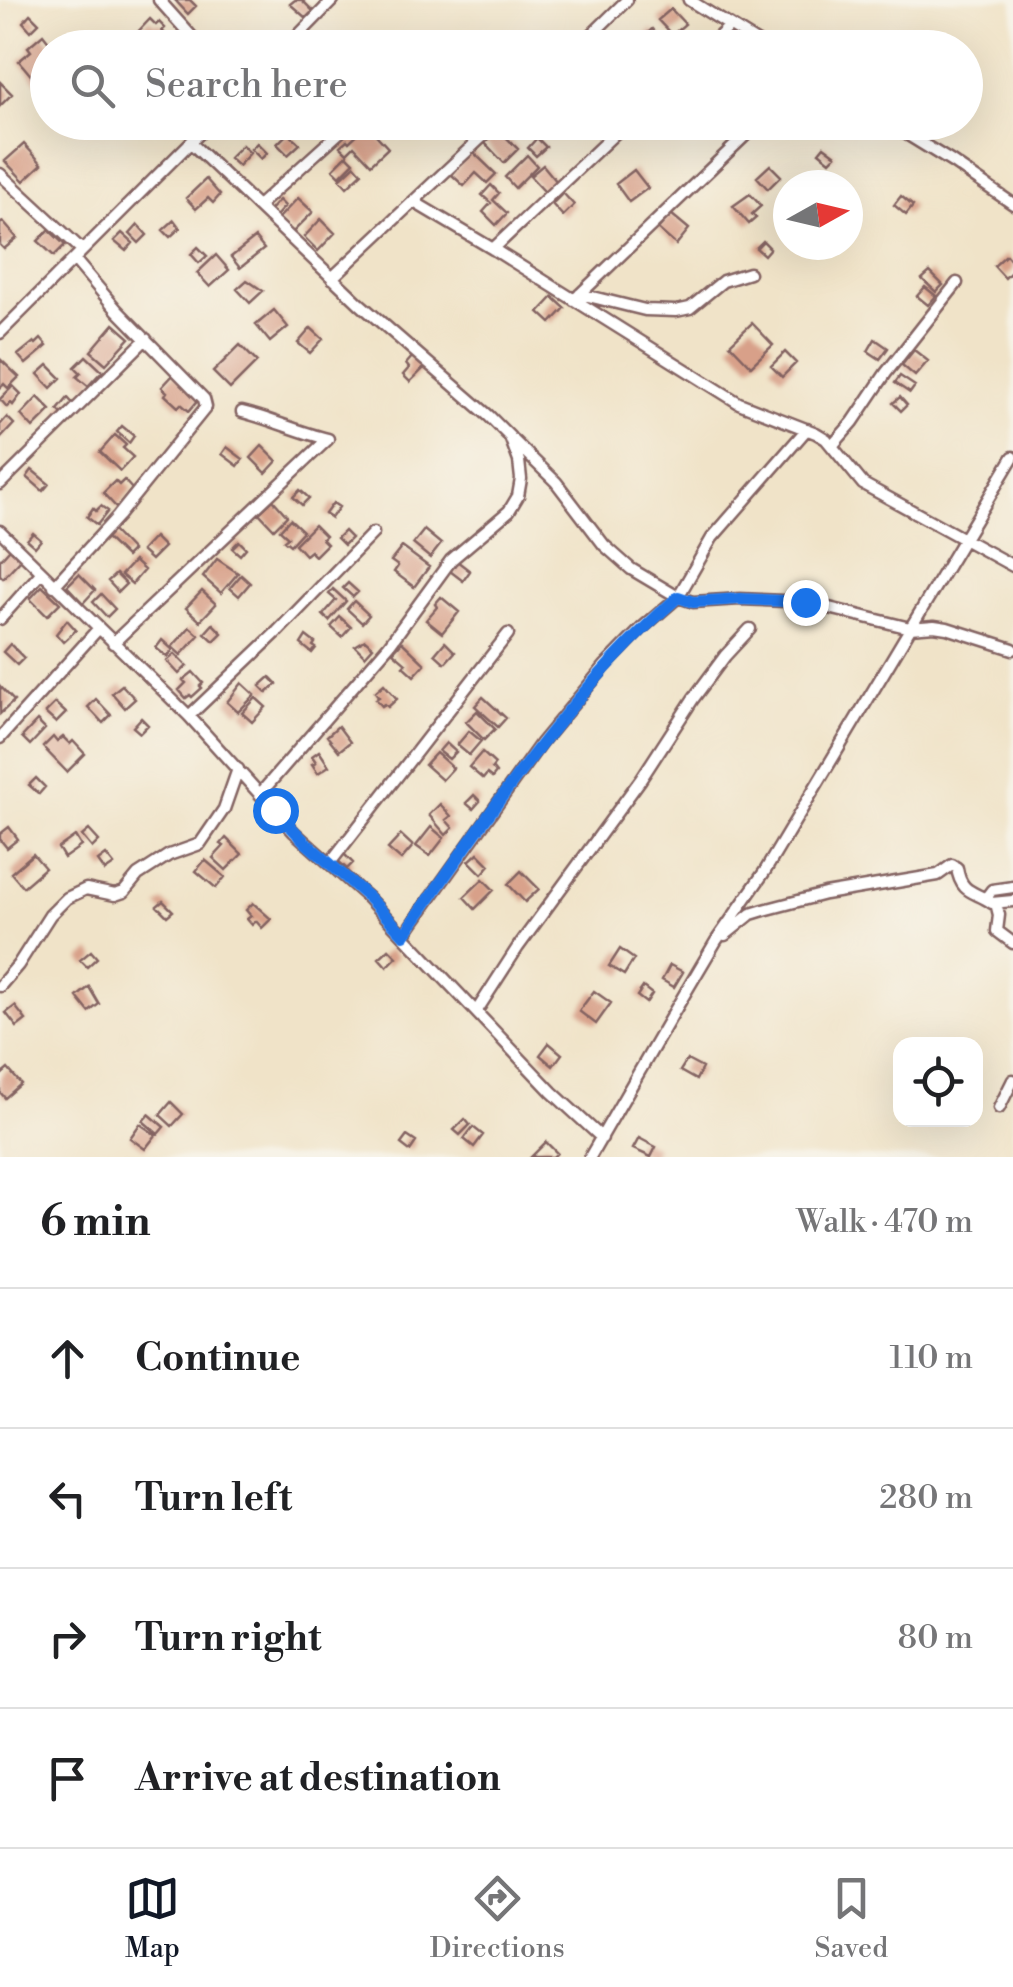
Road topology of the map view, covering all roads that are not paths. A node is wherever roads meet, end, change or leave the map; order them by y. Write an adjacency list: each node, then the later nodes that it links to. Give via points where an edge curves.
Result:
1 (159, 0): 6 (street)
2 (333, 0): 7 (street)
3 (626, 0): 8 (street)
4 (689, 0): 5 (street)
5 (730, 26): 9 (street); 10 (street)
6 (186, 30)
7 (304, 30)
8 (596, 30)
9 (726, 30)
10 (737, 30)
11 (194, 140): 17 (street)
12 (331, 140): 21 (street)
13 (479, 140): 19 (street)
14 (608, 140): 22 (street)
15 (741, 140): 27 (street)
16 (916, 140): 20 (street)
17 (191, 143): 21 (street); 23 (street)
18 (0, 174): 23 (street)
19 (414, 202): 22 (street); 25 (street)
20 (1013, 204)
21 (258, 206): 25 (street)
22 (493, 249): 27 (street)
23 (78, 254): 28 (street); 29 (street)
24 (749, 274): 27 (street, via 723,281 690,308 676,311)
25 (332, 278): 32 (street)
26 (957, 283): 33 (street)
27 (577, 297): 31 (street, via 739,403)
28 (0, 333)
29 (146, 339): 35 (street); 41 (street, via 206,409)
30 (242, 412): 48 (street, via 328,439)
31 (807, 429): 33 (street); 42 (street, via 712,538)
32 (510, 437): 42 (street, via 556,482 604,546); 53 (street, via 521,478 509,512 450,560 390,645)
33 (832, 446): 38 (street, via 863,484)
34 (1013, 457): 38 (street)
35 (0, 484)
36 (0, 531): 40 (street)
37 (373, 533): 50 (street)
38 (964, 538): 39 (street); 45 (street)
39 (1013, 566)
40 (41, 573): 41 (street); 43 (street)
41 (54, 586): 44 (street)
42 (678, 597): 45 (street, via 805,602); 58 (street, via 605,666 541,743)
43 (0, 619)
44 (99, 628): 48 (street); 51 (street)
45 (910, 628): 49 (street, via 948,628); 59 (street)
46 (750, 629): 62 (street, via 693,699)
47 (508, 634): 54 (street)
48 (112, 643): 50 (street)
49 (1013, 649)
50 (189, 716): 52 (street)
51 (0, 738)
52 (238, 769): 53 (street); 61 (street, via 224,809 200,844 169,855 124,892 86,889 67,898)
53 (260, 794): 54 (street)
54 (330, 863): 58 (street)
55 (1013, 887): 56 (street, via 992,890)
56 (991, 900): 57 (street); 59 (street, via 973,895 952,865 938,875 751,914); 60 (street, via 999,915 997,931)
57 (1013, 901)
58 (404, 935): 62 (street)
59 (716, 942): 65 (street)
60 (1013, 944)
61 (0, 986)
62 (476, 1012): 65 (street)
63 (1013, 1080): 64 (street)
64 (999, 1108)
65 (602, 1138): 66 (street)
66 (590, 1157)

